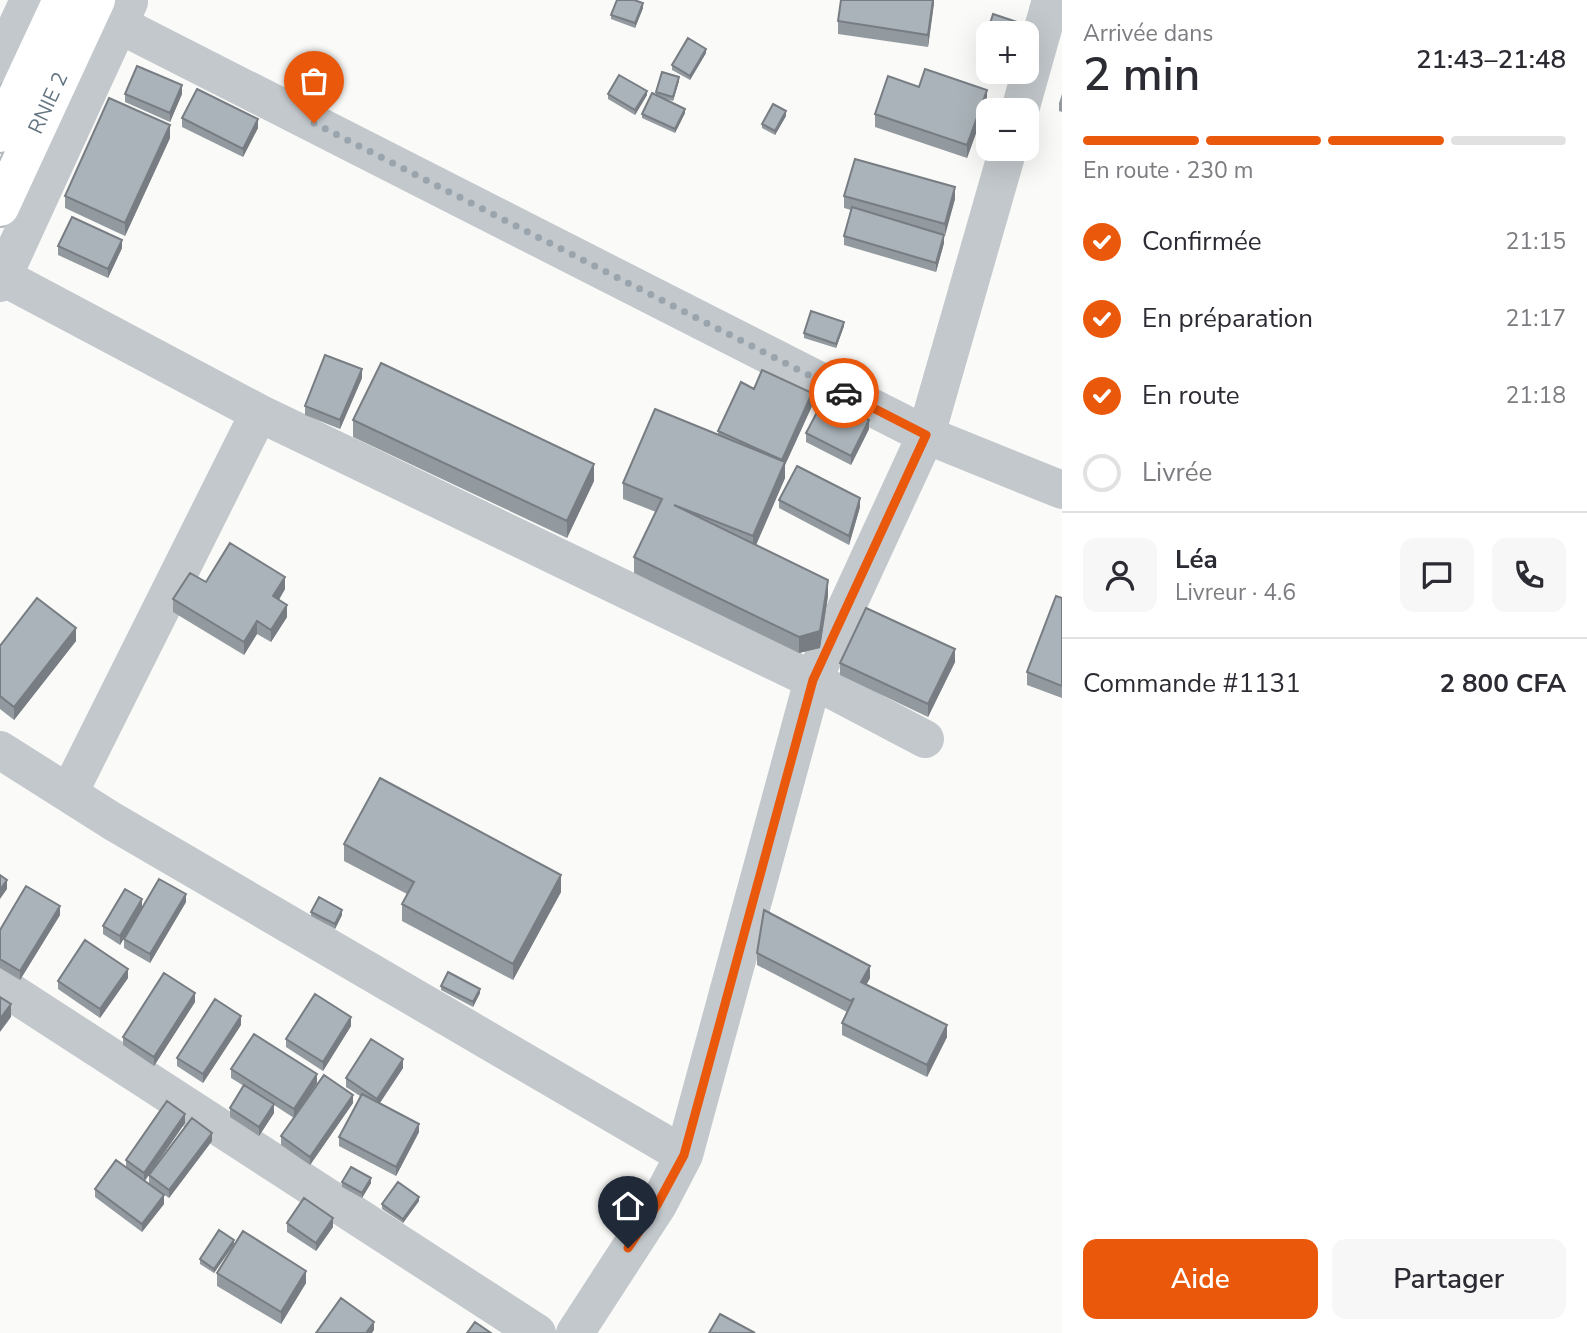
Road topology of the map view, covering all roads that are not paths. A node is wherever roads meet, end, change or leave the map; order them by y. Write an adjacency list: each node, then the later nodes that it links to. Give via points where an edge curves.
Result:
1 (29, 0): 5 (street)
2 (62, 0): 7 (highway, RNIE 2 / RNIE 2)
3 (1051, 0): 6 (street)
4 (115, 8): 9 (highway, RNIE 2 / RNIE 2); 10 (street); 12 (street)
5 (0, 63)
6 (1023, 98)
7 (0, 133)
8 (1005, 161): 12 (street)
9 (0, 207)
10 (2, 280): 11 (street)
11 (259, 413): 14 (street); 17 (street)
12 (926, 435): 13 (street); 14 (street)
13 (1062, 490)
14 (813, 680): 15 (street); 19 (street)
15 (925, 738)
16 (0, 750): 17 (street)
17 (69, 793): 19 (street)
18 (0, 985): 20 (street)
19 (684, 1155): 21 (street)
20 (537, 1333)
21 (575, 1333)

